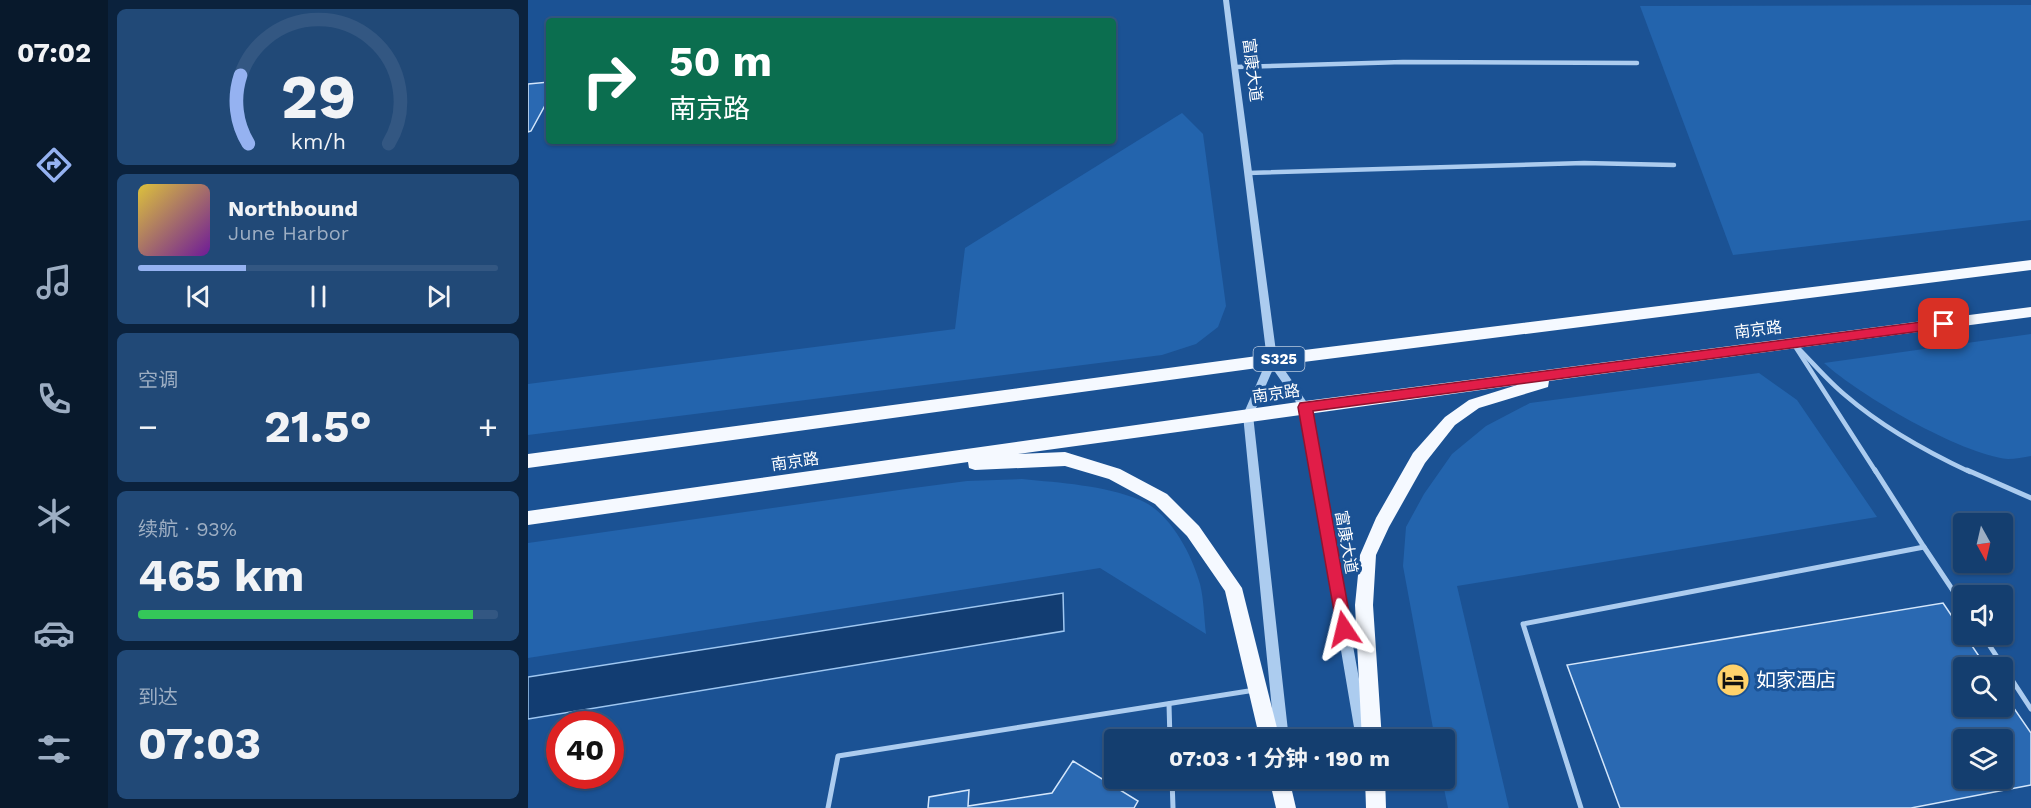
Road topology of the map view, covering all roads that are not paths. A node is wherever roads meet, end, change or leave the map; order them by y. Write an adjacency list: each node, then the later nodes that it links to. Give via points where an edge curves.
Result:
1 (1226, 0): 3 (street, 富康大道)
2 (1637, 63): 3 (street, via 1403,62)
3 (1235, 67): 5 (street, 富康大道)
4 (1674, 165): 5 (street, via 1584,163)
5 (1248, 173): 9 (street, 富康大道)
6 (2031, 265): 9 (main road, 南京路 / S325)
7 (2031, 312): 8 (main road, 南京路)
8 (1793, 343): 10 (main road, 南京路); 15 (lane, via 1846,396 1915,444 1976,476); 17 (lane)
9 (1272, 360): 11 (street, 富康大道); 12 (street); 13 (main road, 南京路 / S325)
10 (1585, 370): 11 (main road, 南京路); 27 (main road, via 1474,404 1450,421 1419,458 1399,491 1368,555 1364,605)
11 (1305, 407): 12 (main road, 南京路); 26 (street, 富康大道)
12 (1248, 415): 14 (main road, 南京路); 25 (street)
13 (528, 461)
14 (894, 465): 16 (main road, 南京路); 20 (main road, via 1065,459 1114,474 1161,499 1192,531 1233,588)
15 (2031, 498)
16 (528, 518)
17 (1924, 547): 18 (lane); 36 (lane, via 1523,624)
18 (1953, 590)
19 (1989, 645): 22 (lane)
20 (1257, 690): 21 (lane); 24 (main road)
21 (1169, 704): 23 (lane); 32 (lane, via 838,756)
22 (2031, 709)
23 (1170, 729)
24 (1266, 729)
25 (1281, 729)
26 (1362, 729)
27 (1371, 729)
28 (1172, 789): 33 (lane)
29 (1282, 789): 34 (main road)
30 (1287, 789): 34 (street)
31 (1373, 789): 35 (main road)
32 (828, 808)
33 (1173, 808)
34 (1288, 808)
35 (1376, 808)
36 (1581, 808)

